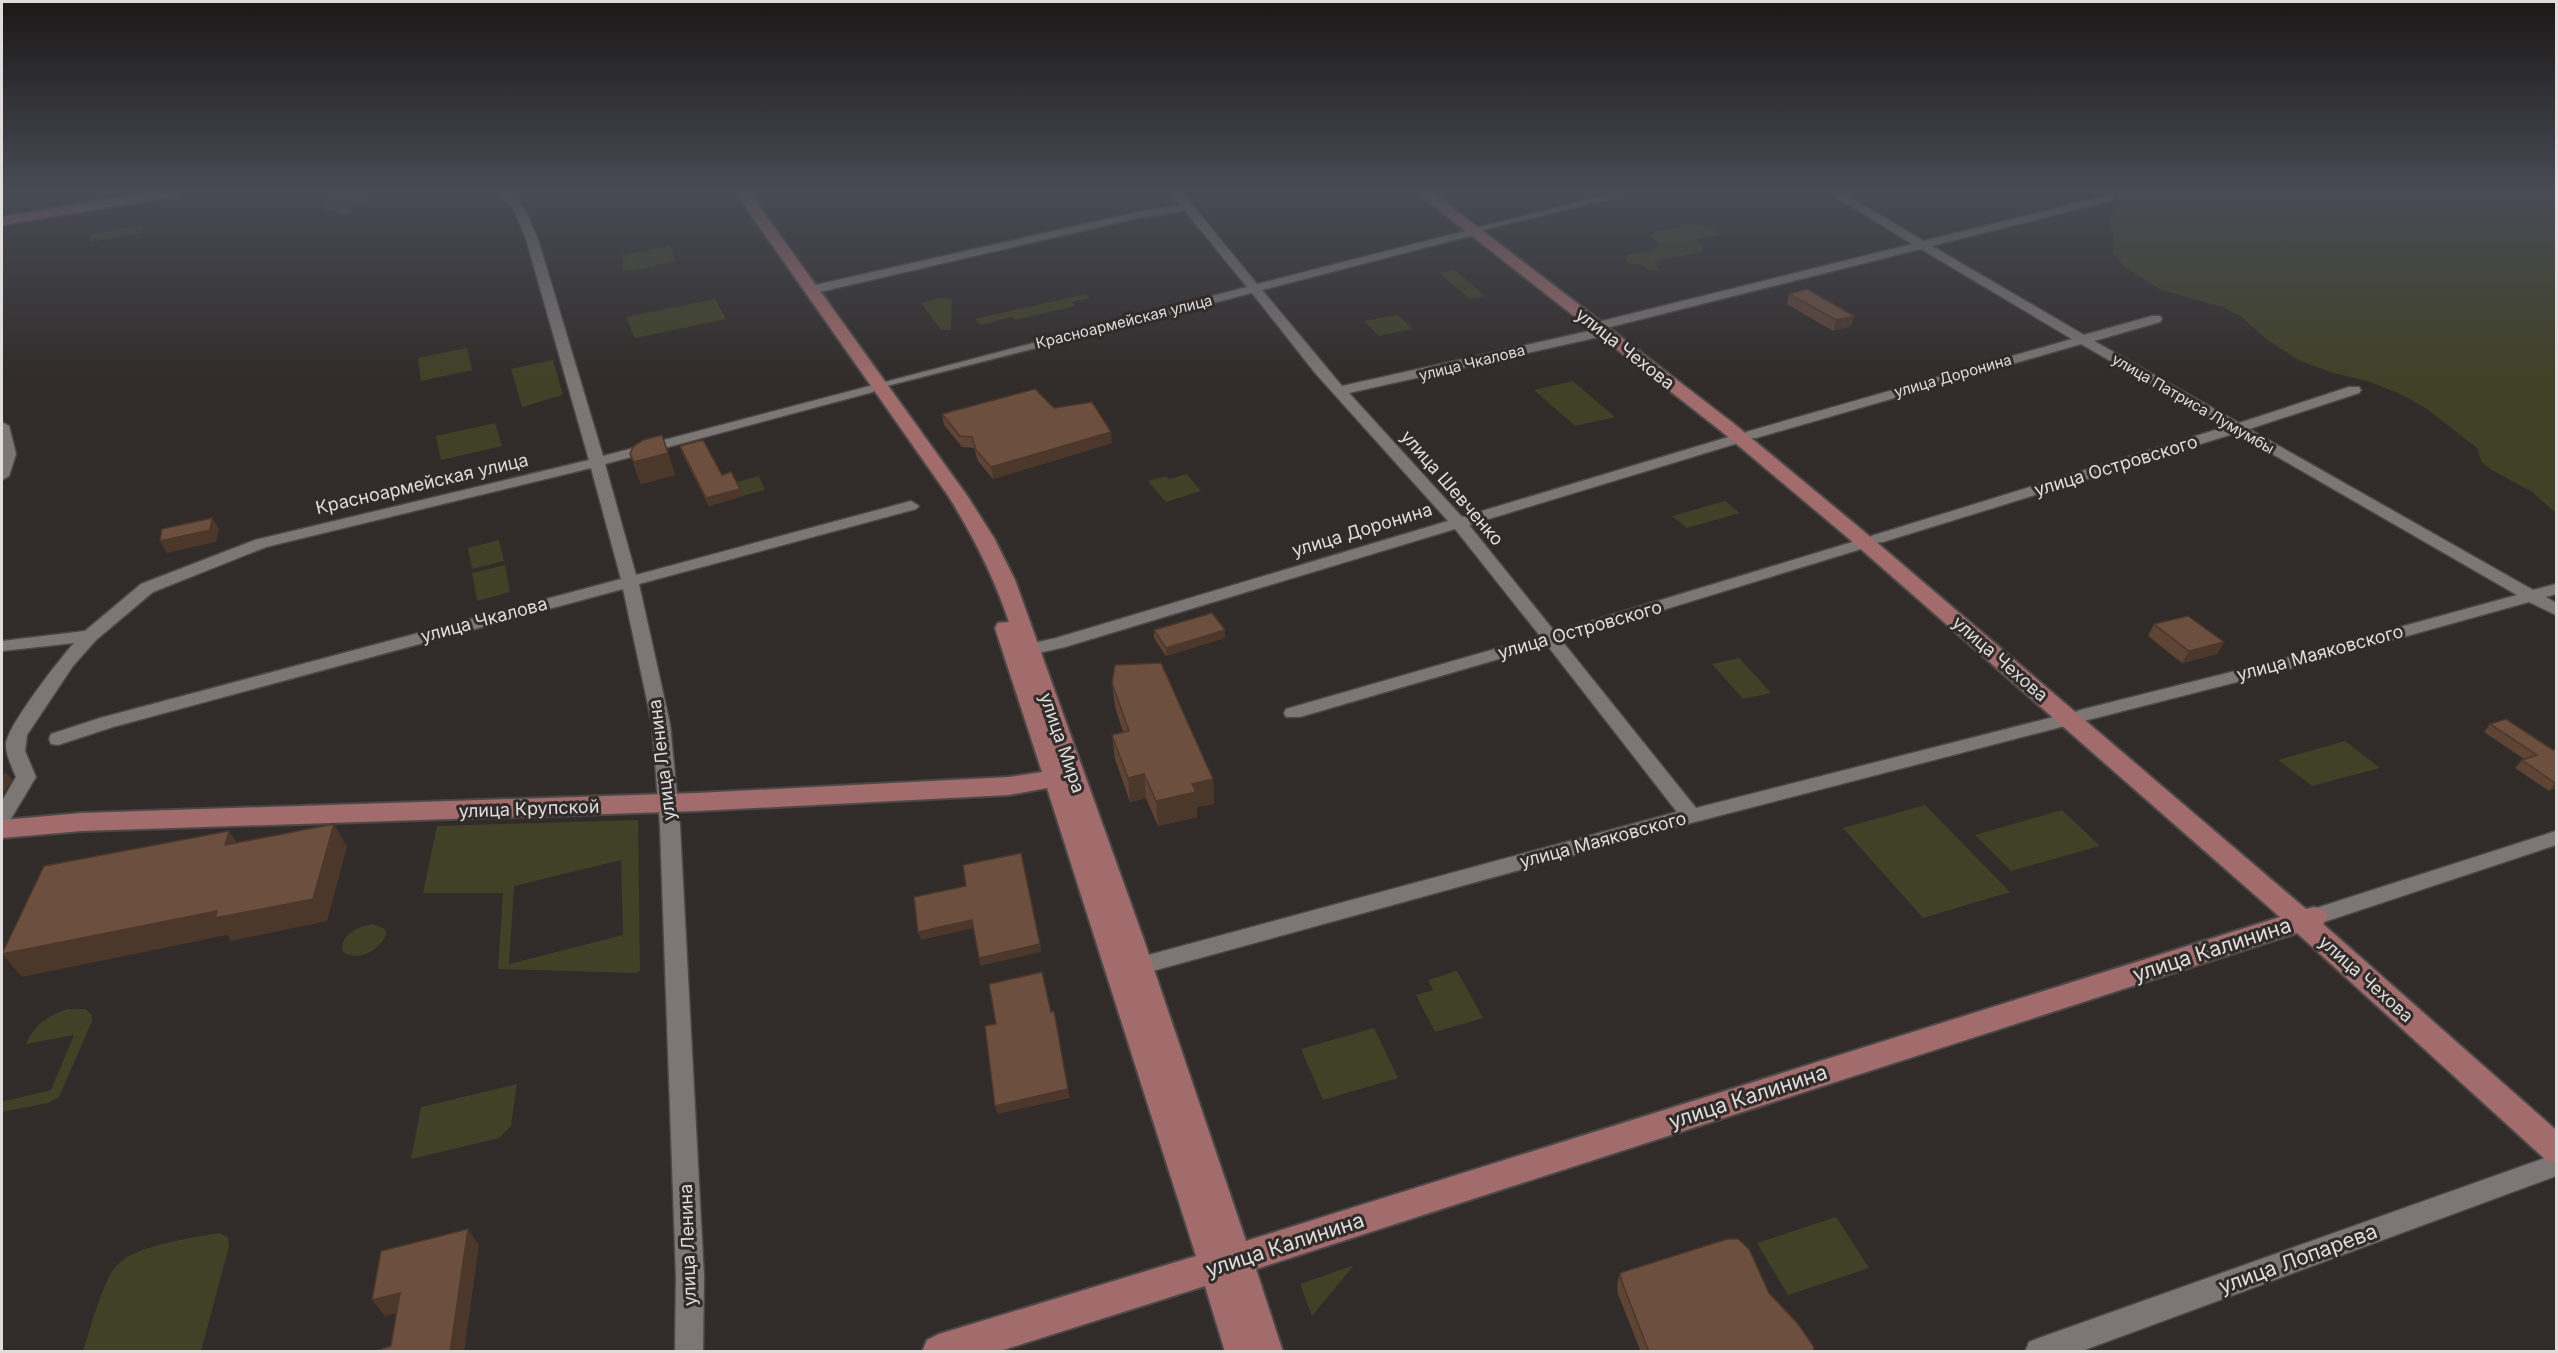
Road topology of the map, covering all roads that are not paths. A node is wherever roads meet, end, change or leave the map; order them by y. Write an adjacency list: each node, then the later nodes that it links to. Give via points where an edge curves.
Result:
1 (537, 255): 20 (street, улица Ленина)
2 (781, 255): 10 (main road, улица Мира)
3 (962, 255): 10 (street)
4 (1227, 255): 9 (street, улица Шевченко)
5 (1383, 255): 9 (street, Красноармейская улица)
6 (1511, 255): 12 (main road, улица Чехова)
7 (1888, 255): 12 (street, улица Чкалова)
8 (1939, 255): 13 (street, улица Патриса Лумумбы)
9 (1254, 289): 14 (street, Красноармейская улица); 16 (street, улица Шевченко)
10 (806, 291): 14 (main road, улица Мира)
11 (2156, 319): 13 (street, улица Доронина)
12 (1605, 328): 16 (street, улица Чкалова, via 1412,377); 19 (main road, улица Чехова)
13 (2081, 339): 18 (street, улица Патриса Лумумбы); 19 (street, улица Доронина)
14 (873, 387): 20 (street, Красноармейская улица); 32 (main road, улица Мира, via 951,499)
15 (2354, 390): 18 (street, улица Островского)
16 (1340, 391): 23 (street, улица Шевченко)
17 (2, 426): 21 (street, via 9,454)
18 (2235, 429): 24 (street, улица Островского); 27 (street, улица Патриса Лумумбы)
19 (1745, 437): 23 (street, улица Доронина); 24 (main road, улица Чехова)
20 (598, 462): 25 (street, улица Ленина); 29 (street, Красноармейская улица, via 261,543 147,588)
21 (3, 472)
22 (911, 506): 25 (street, улица Чкалова)
23 (1458, 522): 30 (street, улица Шевченко); 32 (street, улица Доронина)
24 (1871, 541): 30 (street, улица Островского); 34 (main road, улица Чехова)
25 (629, 580): 35 (street, улица Чкалова, via 107,722); 37 (street, улица Ленина, via 661,724)
26 (2556, 589): 27 (street, улица Маяковского)
27 (2531, 595): 28 (street, улица Патриса Лумумбы); 34 (street, улица Маяковского, via 2286,664)
28 (2556, 610)
29 (90, 636): 31 (street); 39 (street, Красноармейская улица, via 67,662 18,734 16,757 26,777)
30 (1552, 639): 33 (street, улица Островского); 38 (street, улица Шевченко)
31 (2, 646)
32 (1022, 651): 36 (main road, улица Мира)
33 (1293, 713)
34 (2076, 717): 38 (street, улица Маяковского); 43 (main road, улица Чехова)
35 (58, 739)
36 (1063, 771): 37 (main road, улица Крупской, via 1009,786); 44 (main road, улица Мира)
37 (669, 797): 40 (main road, улица Крупской); 49 (street, улица Ленина, via 690,1277)
38 (1691, 816): 44 (street, улица Маяковского)
39 (2, 817): 40 (main road, улица Крупской)
40 (43, 819): 41 (main road, улица Крупской)
41 (2, 829)
42 (2556, 838): 43 (street, улица Калинина)
43 (2310, 919): 45 (main road, улица Чехова); 46 (main road, улица Чехова); 48 (main road, улица Калинина)
44 (1130, 968): 48 (main road, улица Мира)
45 (2556, 1128)
46 (2556, 1149)
47 (2556, 1165): 53 (street, улица Лопарева)
48 (1226, 1263): 50 (main road, улица Калинина); 51 (main road, улица Мира); 52 (main road, улица Мира)
49 (689, 1352)
50 (939, 1352)
51 (1243, 1352)
52 (1266, 1352)
53 (2039, 1352)

